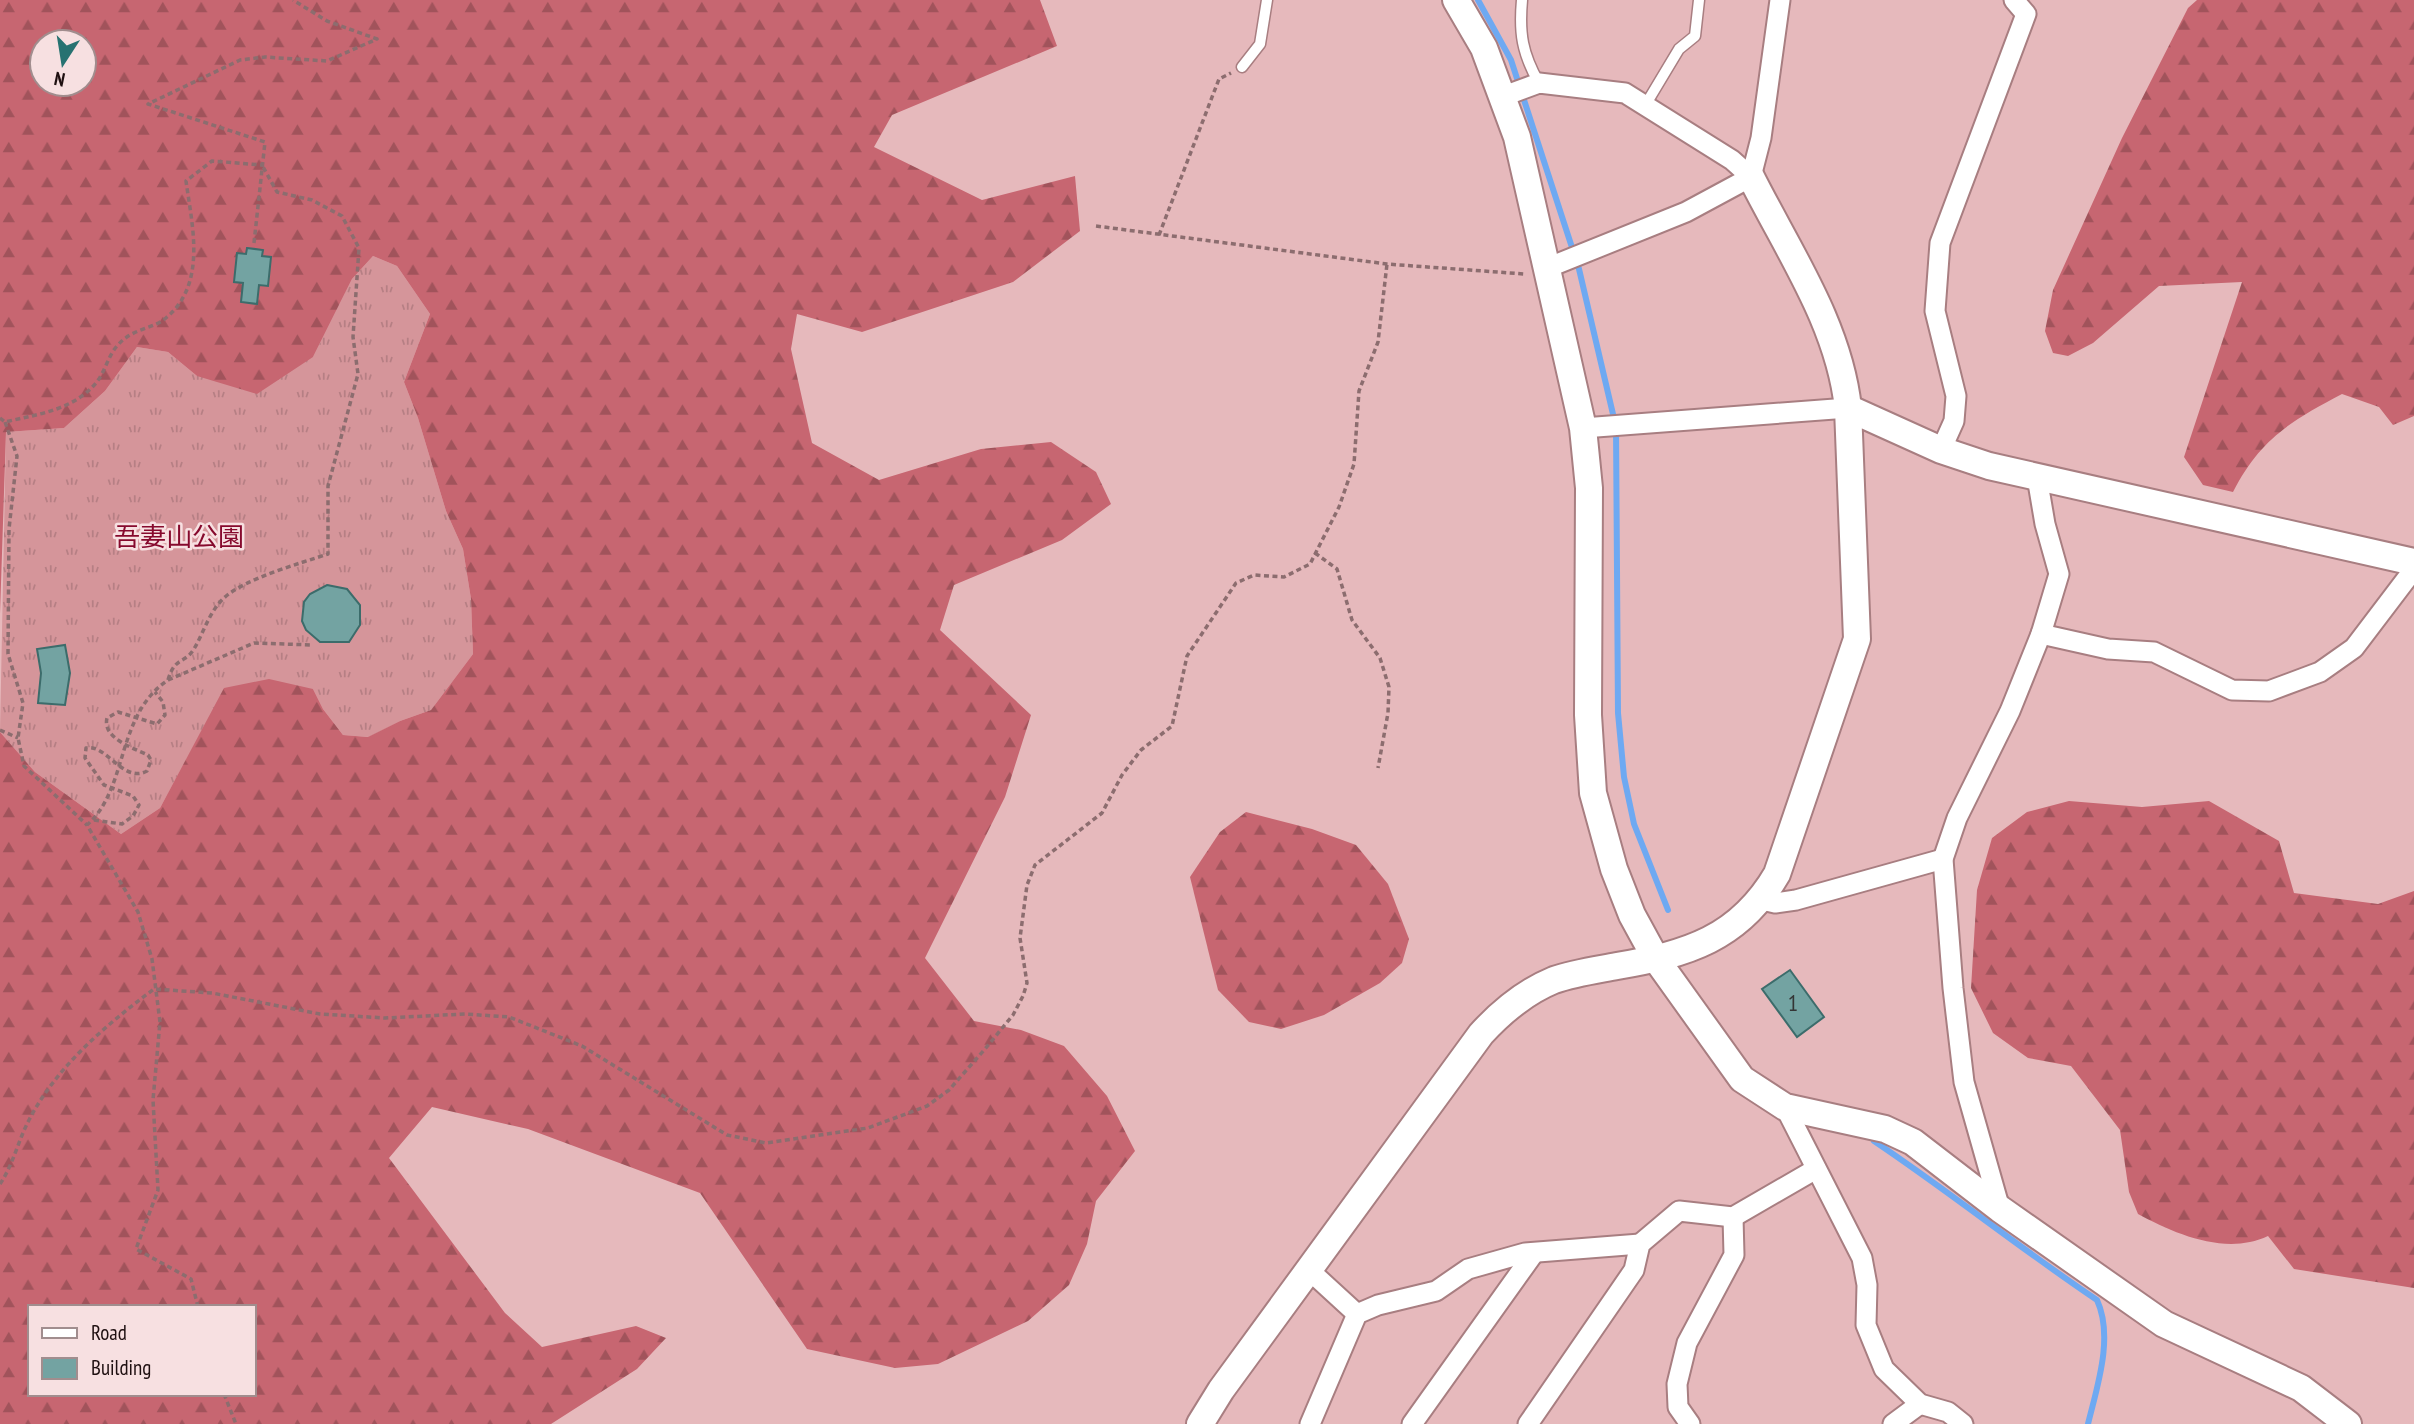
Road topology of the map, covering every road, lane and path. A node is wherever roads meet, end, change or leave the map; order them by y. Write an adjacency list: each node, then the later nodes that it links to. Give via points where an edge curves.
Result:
1 (293, 0): 11 (path, via 327,21 377,39 327,61 240,60 148,104 265,142)
2 (1267, 0): 8 (lane, via 1260,44)
3 (1457, 0): 9 (street, via 1484,48)
4 (1522, 0): 9 (lane, via 1519,15 1525,57)
5 (1699, 0): 10 (lane, via 1695,36 1679,49)
6 (1780, 0): 12 (street, via 1761,138)
7 (2014, 0): 22 (street, via 2026,15 1940,243 1936,311 1957,410)
8 (1242, 67): 14 (path, via 1219,79)
9 (1521, 89): 10 (street, via 1625,93); 17 (street, via 1517,137)
10 (1647, 104): 12 (street)
11 (262, 165): 15 (path); 20 (path, via 212,161 186,181 196,249 185,295 166,318 134,330 116,346 97,382 71,405); 29 (path, via 277,192 312,200 342,216 359,248 353,337 358,374 328,486 328,554 285,568 225,597 206,622 193,651 173,665)
12 (1751, 177): 17 (street, via 1686,212); 18 (street, via 1833,340)
13 (1096, 226): 14 (path)
14 (1159, 235): 16 (path)
15 (254, 243)
16 (1387, 264): 17 (path, via 1524,274); 24 (path, via 1378,341 1359,391 1354,464 1339,508)
17 (1552, 266): 21 (street)
18 (1849, 408): 21 (street); 22 (street); 41 (street, via 1857,639 1777,874)
19 (0, 418): 20 (path)
20 (5, 422): 33 (path, via 17,456 9,529 8,654 23,704)
21 (1590, 427): 42 (street, via 1588,715 1593,793 1632,915)
22 (1941, 450): 23 (street)
23 (2038, 477): 25 (street); 27 (street, via 2059,575)
24 (1315, 553): 36 (path, via 1337,569 1352,620 1380,658 1388,687 1388,713); 43 (path, via 1310,564 1284,577 1254,575 1236,583 1187,656 1172,726 1142,750 1101,813 1035,865 1027,885 1020,938 1027,983 1013,1015 950,1090 927,1106 868,1128 766,1143 727,1135 582,1046 509,1017 320,1014 212,993)
25 (2414, 562)
26 (2414, 569): 27 (street, via 2354,648 2320,672 2269,691 2232,690 2154,652 2108,649)
27 (2041, 634): 40 (street, via 2010,711 1957,818)
28 (313, 645): 29 (path, via 254,643)
29 (168, 680): 30 (path)
30 (155, 692): 31 (path); 31 (path, via 165,709 161,721 151,723)
31 (137, 717): 34 (path); 34 (path, via 118,712 107,718 109,734)
32 (0, 730): 33 (path)
33 (18, 738): 39 (path, via 24,766)
34 (125, 742): 35 (path); 35 (path, via 148,755 150,767 141,774)
35 (118, 766): 37 (path); 37 (path, via 98,749 86,748 85,758)
36 (1378, 768)
37 (110, 789): 38 (path); 38 (path, via 133,796 138,811 121,824)
38 (93, 820): 39 (path)
39 (87, 825): 43 (path, via 138,912 152,959)
40 (1943, 859): 41 (street, via 1796,900); 47 (street, via 1964,1082)
41 (1762, 900): 42 (street, via 1734,927 1693,949)
42 (1656, 959): 44 (street, via 1742,1079); 51 (street, via 1555,980 1501,1012)
43 (154, 989): 46 (path, via 104,1026 51,1087 29,1120); 52 (path, via 160,1022 153,1100 158,1190 136,1249 191,1279)
44 (1785, 1107): 45 (street); 47 (street, via 1885,1129 1913,1142)
45 (1816, 1169): 48 (street); 55 (street, via 1862,1258 1866,1325 1873,1348 1884,1369)
46 (0, 1184)
47 (2000, 1209): 64 (street, via 2164,1324 2301,1388)
48 (1733, 1217): 49 (street, via 1679,1211); 61 (street, via 1734,1255 1687,1343 1677,1384 1678,1407)
49 (1640, 1244): 50 (street); 60 (street, via 1634,1270)
50 (1534, 1253): 53 (street, via 1468,1269 1436,1291); 59 (street)
51 (1309, 1270): 53 (street); 57 (street)
52 (198, 1305)
53 (1357, 1314): 58 (street)
54 (224, 1396): 56 (path)
55 (1920, 1404): 62 (street); 63 (street, via 1948,1412)
56 (236, 1424)
57 (1200, 1424)
58 (1310, 1424)
59 (1412, 1424)
60 (1528, 1424)
61 (1690, 1424)
62 (1893, 1424)
63 (1964, 1424)
64 (2348, 1424)

